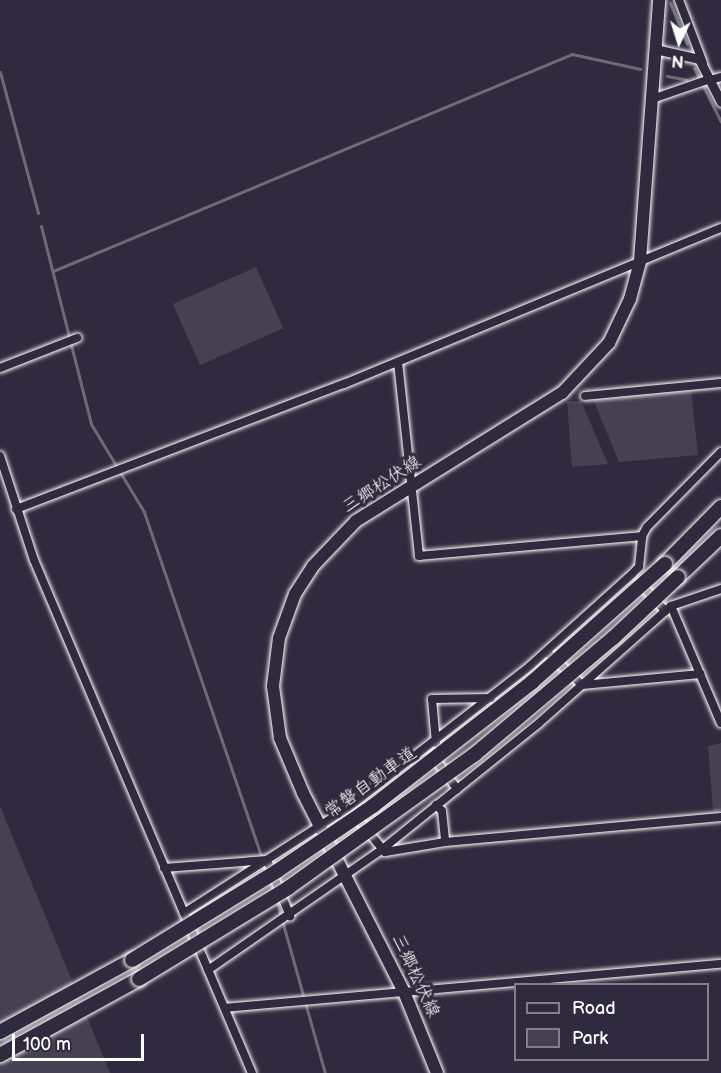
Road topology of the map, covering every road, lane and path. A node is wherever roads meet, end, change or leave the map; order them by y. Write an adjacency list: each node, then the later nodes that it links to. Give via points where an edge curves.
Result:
1 (659, 0): 3 (main road, 三郷松伏線)
2 (679, 0): 4 (street)
3 (655, 49): 4 (street, via 692,55); 7 (main road, 三郷松伏線)
4 (705, 67): 6 (street)
5 (721, 77): 6 (street)
6 (710, 79): 7 (street); 8 (street)
7 (652, 99): 10 (main road, 三郷松伏線)
8 (721, 102)
9 (721, 228): 10 (street)
10 (640, 261): 12 (street); 18 (main road, 三郷松伏線, via 622,321 578,379 530,414)
11 (77, 338): 13 (street)
12 (398, 362): 18 (street); 20 (street)
13 (0, 368)
14 (721, 383): 15 (street)
15 (585, 396)
16 (721, 452): 21 (street)
17 (0, 456): 20 (street)
18 (413, 486): 21 (street, via 419,556); 37 (main road, 三郷松伏線, via 356,522 328,547 295,594 279,638 273,686 275,714 290,764)
19 (721, 507): 51 (highway, 常磐自動車道, bridge, via 665,564 523,689 373,806 198,920)
20 (16, 509): 41 (street)
21 (642, 536): 23 (street, via 639,567)
22 (721, 536): 52 (highway, bridge, via 544,698 384,823 206,940)
23 (632, 574): 25 (street); 26 (street)
24 (721, 589): 25 (street)
25 (668, 609): 27 (street); 28 (street)
26 (547, 651): 28 (street); 29 (street)
27 (700, 674): 28 (street); 30 (street)
28 (582, 685): 33 (street)
29 (491, 698): 31 (street); 31 (street, via 432,699)
30 (721, 723)
31 (436, 743): 32 (street)
32 (428, 750): 33 (street); 35 (street)
33 (457, 789): 34 (street)
34 (436, 806): 38 (street, via 441,811); 39 (street)
35 (349, 807): 37 (street); 39 (street)
36 (721, 817): 38 (street)
37 (320, 827): 40 (street); 42 (main road, 三郷松伏線)
38 (445, 842): 39 (street)
39 (380, 851): 42 (street)
40 (264, 861): 41 (street); 43 (street); 44 (street)
41 (164, 868): 43 (street)
42 (346, 875): 44 (street); 49 (main road, 三郷松伏線)
43 (184, 913): 46 (street)
44 (285, 920): 46 (street)
45 (721, 964): 47 (street)
46 (208, 969): 50 (street)
47 (521, 983)
48 (514, 984): 49 (street)
49 (405, 994): 50 (street); 54 (main road, 三郷松伏線)
50 (225, 1008): 53 (street)
51 (0, 1032)
52 (0, 1055)
53 (252, 1073)
54 (437, 1073)

